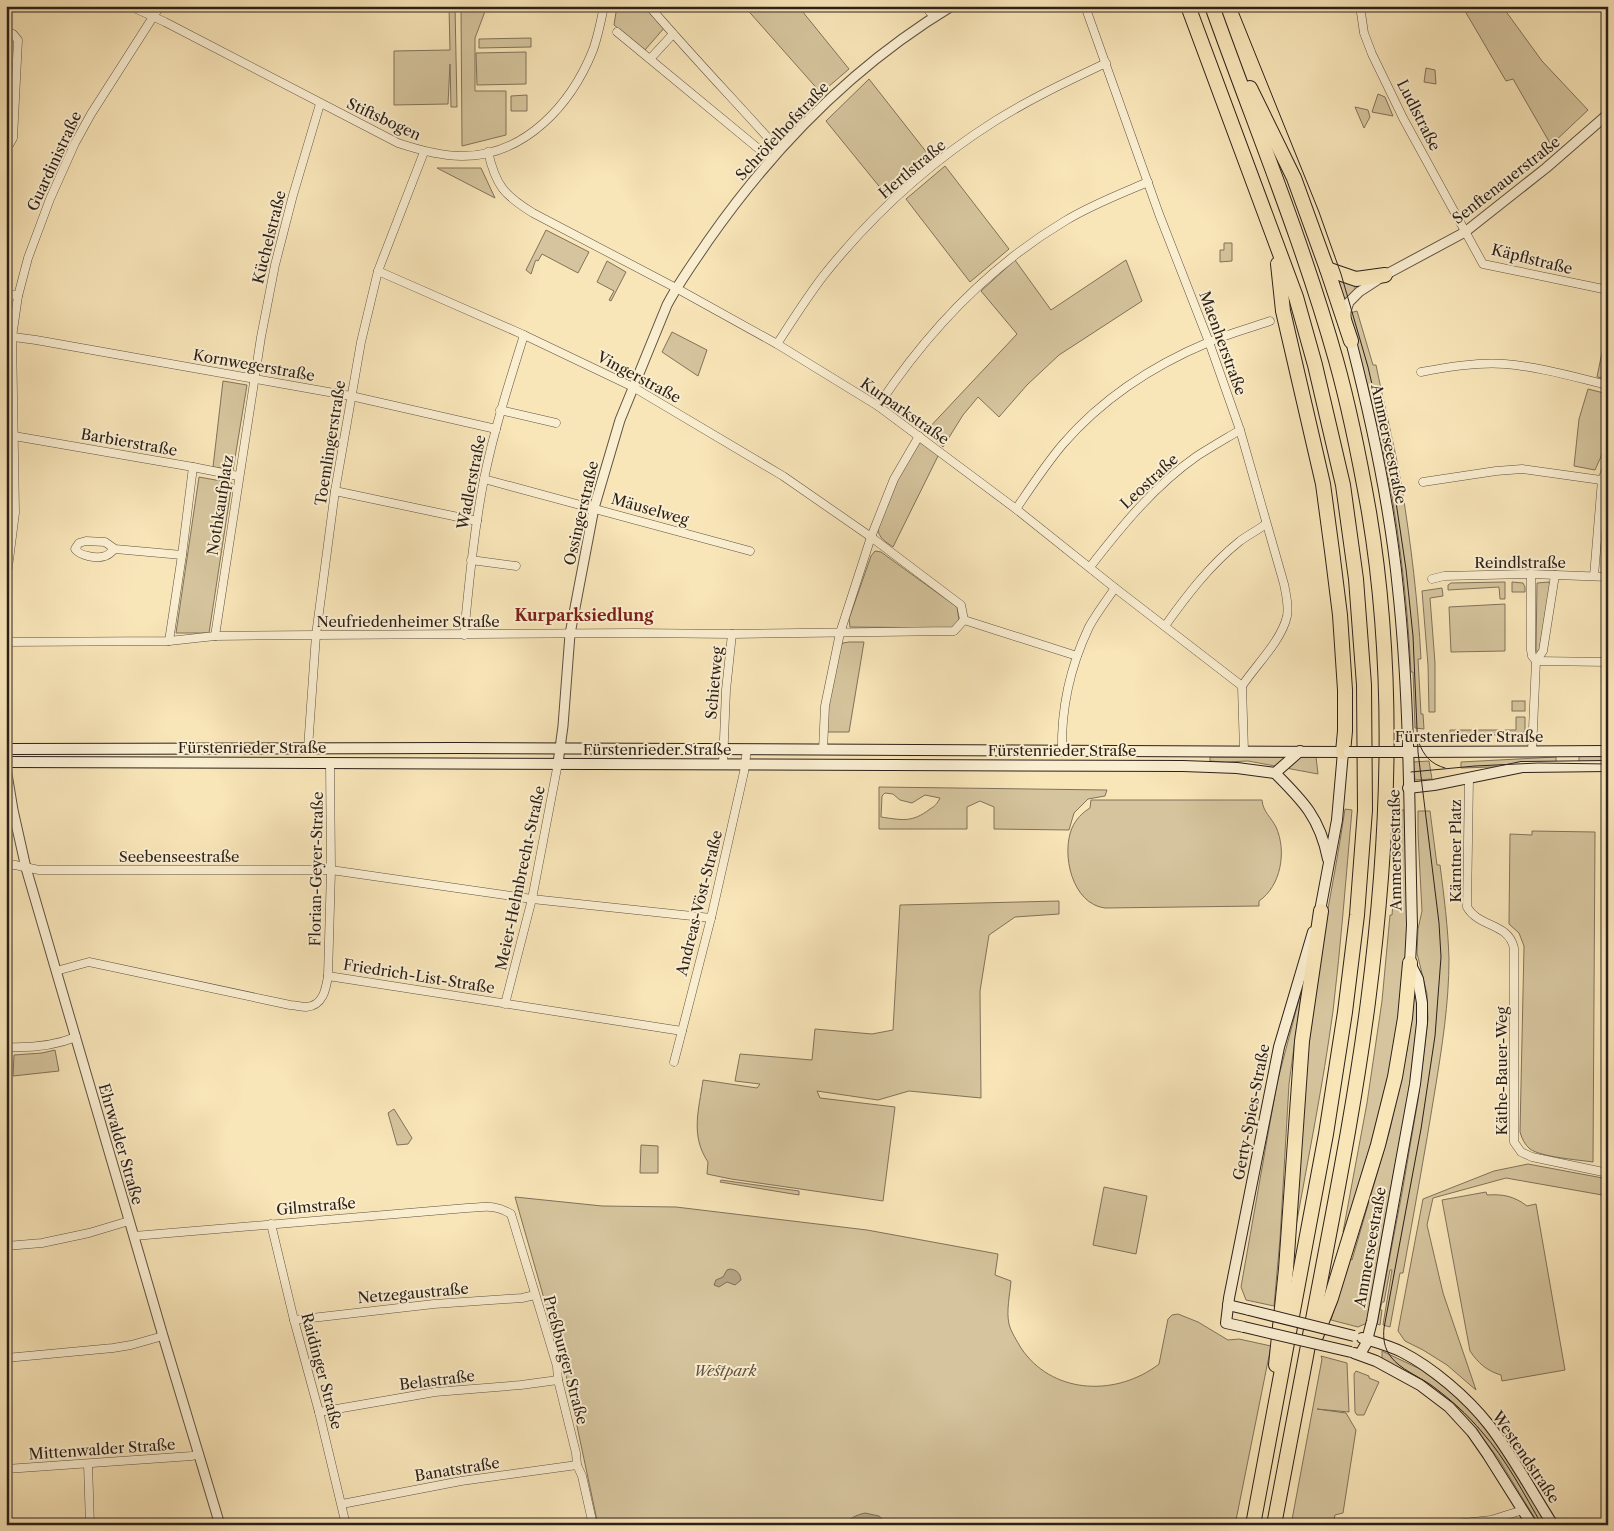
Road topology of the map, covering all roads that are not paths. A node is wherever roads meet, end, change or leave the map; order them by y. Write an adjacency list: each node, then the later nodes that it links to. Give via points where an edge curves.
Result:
1 (130, 6): 11 (street, Stiftsbogen)
2 (160, 6): 11 (street, Guardinistraße)
3 (604, 6): 24 (street, Stiftsbogen, via 594,49 563,104 530,134)
4 (649, 6): 16 (street)
5 (925, 6): 12 (street)
6 (952, 6): 12 (street, Schröfelhofstraße)
7 (1085, 6): 18 (street, Maenherstraße)
8 (1188, 6): 28 (highway)
9 (1212, 6): 13 (highway)
10 (1360, 6): 27 (street, Ludlstraße, via 1364,33 1372,54)
11 (153, 17): 19 (street, Stiftsbogen); 35 (street, Guardinistraße, via 75,143 34,241)
12 (934, 17): 22 (street, Schröfelhofstraße, via 843,86)
13 (1219, 27): 29 (highway, via 1294,178); 145 (highway, via 1299,244 1336,361 1369,514 1386,675 1385,810 1368,1005)
14 (617, 32): 17 (street)
15 (10, 33): 21 (street, via 18,40 13,138)
16 (673, 34): 17 (street); 22 (street)
17 (650, 59): 25 (street)
18 (1106, 63): 26 (street, Maenherstraße); 41 (street, Hertlstraße, via 1047,91 994,122 928,170 850,244)
19 (320, 104): 23 (street, Stiftsbogen, via 398,143); 43 (street, Küchelstraße, via 275,265)
20 (1608, 114): 27 (street, Senftenauerstraße)
21 (6, 146)
22 (779, 150): 25 (street, Schröfelhofstraße)
23 (424, 152): 24 (street, Stiftsbogen, via 463,156); 30 (street, Toemlingerstraße)
24 (488, 152): 32 (street, Kurparkstraße, via 500,187 514,201)
25 (771, 159): 32 (street, Schröfelhofstraße, via 725,217)
26 (1148, 182): 40 (street, Maenherstraße); 47 (street, via 1065,221 1008,259 958,304 916,352)
27 (1465, 232): 31 (street, Senftenauerstraße); 33 (street, Käpflstraße, via 1483,264)
28 (1276, 243): 103 (highway, via 1283,311 1323,484 1340,615); 148 (highway, via 1296,297 1343,485 1356,579 1366,733 1363,829 1345,1012 1326,1134)
29 (1327, 269): 31 (highway, via 1356,279); 39 (highway)
30 (378, 271): 37 (street, Vingerstraße); 46 (street, Toemlingerstraße)
31 (1385, 275): 39 (street, Senftenauerstraße, via 1349,302 1346,320)
32 (676, 288): 41 (street, Kurparkstraße); 45 (street, Ossingerstraße)
33 (1608, 290)
34 (6, 293): 35 (street)
35 (18, 296): 38 (street, Guardinistraße)
36 (1270, 321): 40 (street)
37 (524, 335): 45 (street, Vingerstraße); 48 (street, Wadlerstraße)
38 (9, 336): 43 (street, Kornwegerstraße); 52 (street, Guardinistraße)
39 (1351, 341): 104 (main road, Ammerseestraße, via 1378,456 1392,535 1404,660)
40 (1209, 342): 51 (street, Maenherstraße); 62 (street, via 1162,364 1104,404 1063,444)
41 (776, 344): 47 (street, Kurparkstraße)
42 (1421, 372): 44 (street, via 1505,364)
43 (254, 379): 46 (street, Kornwegerstraße); 56 (street, Nothkaufplatz)
44 (1608, 385)
45 (633, 387): 61 (street, Ossingerstraße); 65 (street, Vingerstraße, via 783,476)
46 (351, 396): 50 (street, Kornwegerstraße); 60 (street, Toemlingerstraße)
47 (878, 406): 53 (street, Kurparkstraße)
48 (500, 410): 49 (street); 50 (street, Wadlerstraße)
49 (556, 423)
50 (496, 429): 57 (street, Wadlerstraße)
51 (1240, 430): 64 (street, Maenherstraße); 71 (street, Leostraße, via 1196,457 1151,495)
52 (14, 436): 55 (street, Barbierstraße); 77 (street, Guardinistraße, via 15,513)
53 (919, 436): 62 (street, Kurparkstraße); 65 (street, via 894,478)
54 (1608, 465): 58 (street)
55 (193, 467): 56 (street, Barbierstraße); 68 (street, Nothkaufplatz)
56 (238, 476): 86 (street, Nothkaufplatz)
57 (484, 479): 61 (street, Mäuselweg); 63 (street, Wadlerstraße)
58 (1605, 481): 59 (street, via 1522,470 1496,470); 74 (street)
59 (1423, 482)
60 (335, 492): 63 (street); 84 (street, Toemlingerstraße)
61 (594, 508): 67 (street, Mäuselweg); 82 (street, Ossingerstraße)
62 (1016, 509): 71 (street, Kurparkstraße)
63 (477, 521): 69 (street, Wadlerstraße)
64 (1266, 524): 80 (street, via 1241,540 1211,568); 92 (street, Maenherstraße, via 1284,584 1287,616 1278,636)
65 (871, 537): 79 (street, Vingerstraße, via 960,604); 81 (street)
66 (115, 549): 68 (street)
67 (750, 551)
68 (182, 555): 87 (street, Nothkaufplatz)
69 (471, 560): 70 (street); 85 (street, Wadlerstraße)
70 (516, 566)
71 (1090, 568): 78 (street, Kurparkstraße)
72 (1531, 574): 73 (street, Reindlstraße); 76 (street, Reindlstraße); 90 (street, via 1531,650)
73 (1555, 575): 74 (street, Reindlstraße); 90 (street, via 1543,651)
74 (1594, 576): 75 (street, Reindlstraße)
75 (1608, 577)
76 (1432, 579)
77 (6, 583)
78 (1114, 588): 80 (street, Kurparkstraße); 89 (street, via 1090,625)
79 (964, 620): 81 (street, Neufriedenheimer Straße, via 954,632); 89 (street)
80 (1165, 626): 92 (street, Kurparkstraße)
81 (840, 633): 83 (street, Neufriedenheimer Straße); 97 (street, via 824,706)
82 (570, 634): 83 (street, Neufriedenheimer Straße); 85 (street, Neufriedenheimer Straße); 105 (street, Ossingerstraße)
83 (732, 634): 95 (street, Schietweg)
84 (316, 635): 85 (street, Neufriedenheimer Straße); 86 (street, Neufriedenheimer Straße); 93 (street, Toemlingerstraße)
85 (464, 635)
86 (215, 636): 87 (street, Neufriedenheimer Straße)
87 (169, 641): 88 (street, Neufriedenheimer Straße)
88 (6, 642)
89 (1076, 656): 98 (street, via 1066,700)
90 (1536, 661): 91 (street); 100 (street)
91 (1608, 662)
92 (1242, 686): 99 (street)
93 (308, 748): 94 (main road, Fürstenrieder Straße); 105 (main road, Fürstenrieder Straße)
94 (6, 749)
95 (723, 749): 96 (main road, Fürstenrieder Straße); 105 (main road, Fürstenrieder Straße); 108 (street, Schietweg)
96 (747, 750): 97 (main road, Fürstenrieder Straße); 109 (street, Andreas-Vöst-Straße)
97 (823, 750): 98 (main road, Fürstenrieder Straße)
98 (1062, 751): 99 (main road, Fürstenrieder Straße)
99 (1244, 751): 102 (main road, Fürstenrieder Straße)
100 (1532, 751): 101 (main road, Fürstenrieder Straße); 104 (main road, Fürstenrieder Straße)
101 (1608, 751)
102 (1300, 752): 103 (main road, Fürstenrieder Straße); 112 (main road)
103 (1346, 752): 104 (main road, Fürstenrieder Straße, bridge); 115 (main road)
104 (1405, 752): 114 (main road, Ammerseestraße)
105 (559, 756): 107 (main road, Fürstenrieder Straße); 108 (main road, Fürstenrieder Straße); 119 (street, Meier-Helmbrecht-Straße)
106 (6, 762): 107 (main road, Fürstenrieder Straße)
107 (330, 763): 118 (street, Florian-Geyer-Straße)
108 (723, 764): 109 (main road, Fürstenrieder Straße)
109 (745, 764): 112 (main road, Fürstenrieder Straße, via 1183,766); 121 (street, Andreas-Vöst-Straße)
110 (1608, 766): 113 (main road, Fürstenrieder Straße, via 1522,767)
111 (6, 768): 117 (street, Ehrwalder Straße)
112 (1275, 773): 115 (main road, via 1312,814 1323,836)
113 (1469, 778): 114 (main road, Fürstenrieder Straße); 122 (street, Kärntner Platz, via 1468,907 1475,916 1508,934)
114 (1408, 788): 123 (main road, Ammerseestraße)
115 (1329, 864): 120 (main road)
116 (6, 866): 117 (street, Seebenseestraße)
117 (26, 868): 118 (street, Seebenseestraße); 124 (street, Ehrwalder Straße)
118 (331, 870): 119 (street, Seebenseestraße); 125 (street, Florian-Geyer-Straße)
119 (532, 899): 121 (street, Seebenseestraße); 126 (street, Meier-Helmbrecht-Straße)
120 (1322, 911): 138 (main road, Gerty-Spies-Straße, via 1279,1047); 148 (highway, via 1302,1041 1286,1269)
121 (711, 918): 127 (street, Andreas-Vöst-Straße)
122 (1514, 959): 131 (street, Käthe-Bauer-Weg, via 1514,1142 1521,1152 1532,1157)
123 (1410, 962): 142 (main road, Ammerseestraße, via 1418,979 1422,1024 1413,1093); 145 (highway, via 1405,1018 1378,1145 1331,1298)
124 (56, 970): 125 (street, Friedrich-List-Straße, via 89,962 307,1007 321,999); 128 (street, Ehrwalder Straße)
125 (328, 976): 126 (street, Friedrich-List-Straße)
126 (505, 1004): 127 (street, Friedrich-List-Straße)
127 (682, 1031): 130 (street, Andreas-Vöst-Straße)
128 (76, 1037): 129 (street, via 25,1048); 133 (street, Ehrwalder Straße)
129 (6, 1047)
130 (674, 1062)
131 (1608, 1172)
132 (501, 1208): 134 (street, Gilmstraße); 137 (street, Preßburger Straße, via 511,1214)
133 (129, 1221): 135 (street, Ehrwalder Straße); 136 (street, via 42,1243)
134 (271, 1224): 135 (street, Gilmstraße); 139 (street, Raidinger Straße)
135 (134, 1236): 141 (street, Ehrwalder Straße)
136 (6, 1246)
137 (535, 1295): 139 (street, Netzegaustraße); 146 (street, Preßburger Straße, via 557,1366)
138 (1228, 1305): 140 (main road, Gerty-Spies-Straße); 142 (main road, Westendstraße, bridge)
139 (294, 1320): 147 (street, Raidinger Straße)
140 (1226, 1323): 143 (main road, Westendstraße, bridge)
141 (163, 1336): 144 (street, via 113,1348); 149 (street, Ehrwalder Straße)
142 (1367, 1340): 143 (main road, Ammerseestraße); 165 (main road, Westendstraße, via 1400,1351 1424,1364 1463,1398 1505,1447)
143 (1355, 1353): 154 (main road, Westendstraße, via 1420,1385 1449,1407 1472,1432)
144 (6, 1358)
145 (1304, 1367): 161 (highway)
146 (558, 1380): 147 (street, Belastraße, via 434,1392); 151 (street, Preßburger Straße)
147 (319, 1412): 153 (street, Raidinger Straße)
148 (1268, 1442): 160 (highway)
149 (199, 1454): 150 (street, Mittenwalder Straße); 157 (street, Ehrwalder Straße)
150 (88, 1464): 152 (street, Mittenwalder Straße); 156 (street)
151 (577, 1465): 153 (street, Banatstraße, via 461,1481); 159 (street, Preßburger Straße)
152 (6, 1469)
153 (342, 1504): 158 (street, Raidinger Straße)
154 (1523, 1510): 163 (street, via 1490,1520); 164 (main road, Westendstraße)
155 (1361, 1524): 162 (street)
156 (90, 1525)
157 (220, 1525)
158 (346, 1525)
159 (593, 1525)
160 (1253, 1525)
161 (1274, 1525)
162 (1375, 1525)
163 (1446, 1525)
164 (1532, 1525)
165 (1553, 1525)

